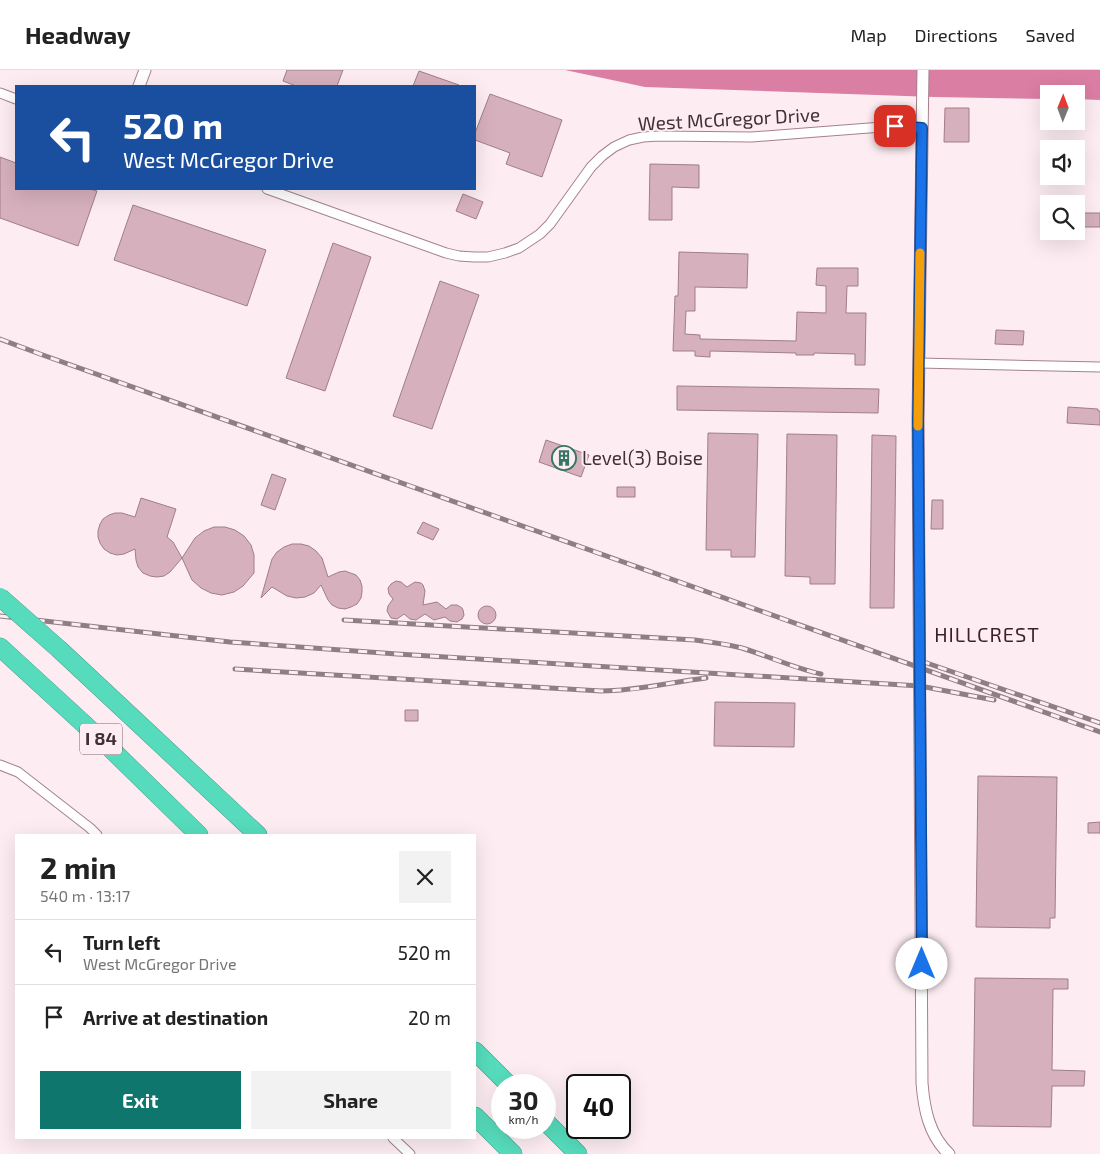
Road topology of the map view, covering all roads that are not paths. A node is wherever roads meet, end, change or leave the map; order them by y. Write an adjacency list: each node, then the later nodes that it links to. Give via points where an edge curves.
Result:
1 (145, 70): 3 (street)
2 (923, 70): 6 (street)
3 (139, 85)
4 (0, 93): 5 (street)
5 (15, 99)
6 (922, 128): 7 (street, West McGregor Drive, via 895,126 752,137 659,136 629,140 614,147 591,167 540,234 519,248 488,257 446,253); 8 (street)
7 (270, 190)
8 (919, 363): 9 (street); 24 (street, via 922,1083 930,1128)
9 (1100, 367)
10 (0, 597): 15 (highway, I 84, bridge)
11 (0, 647): 14 (highway, I 84)
12 (0, 765): 13 (street, via 18,772)
13 (96, 834)
14 (198, 834)
15 (257, 834)
16 (476, 1052): 17 (highway)
17 (498, 1074)
18 (476, 1117): 22 (highway)
19 (556, 1132): 23 (highway)
20 (395, 1139): 21 (street)
21 (410, 1154)
22 (512, 1154)
23 (578, 1154)
24 (949, 1154)

